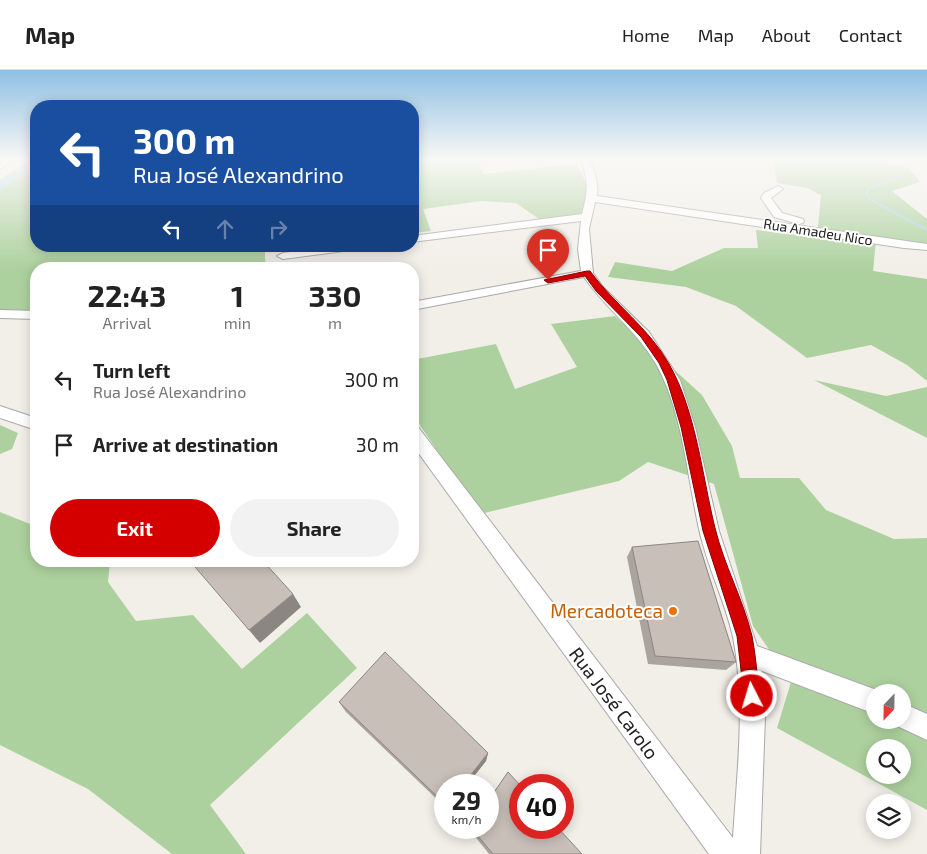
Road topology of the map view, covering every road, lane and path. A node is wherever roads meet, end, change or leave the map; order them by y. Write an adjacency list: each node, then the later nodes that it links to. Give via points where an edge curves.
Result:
1 (767, 196): 4 (street, via 778,215 802,223)
2 (591, 198): 3 (street); 4 (street, Rua Amadeu Nico)
3 (586, 217): 5 (street); 7 (street, via 584,249)
4 (805, 230): 6 (street, Rua Amadeu Nico)
5 (419, 238)
6 (927, 247)
7 (587, 273): 8 (street); 14 (street, via 599,290 644,335 672,380 687,427 709,531)
8 (419, 305)
9 (0, 314): 10 (street)
10 (30, 315)
11 (0, 412): 12 (street)
12 (30, 422)
13 (419, 440): 18 (street, Rua José Carolo)
14 (748, 654): 15 (street); 19 (street, via 753,717)
15 (866, 699)
16 (911, 719): 17 (street)
17 (927, 726)
18 (727, 854)
19 (746, 854)

